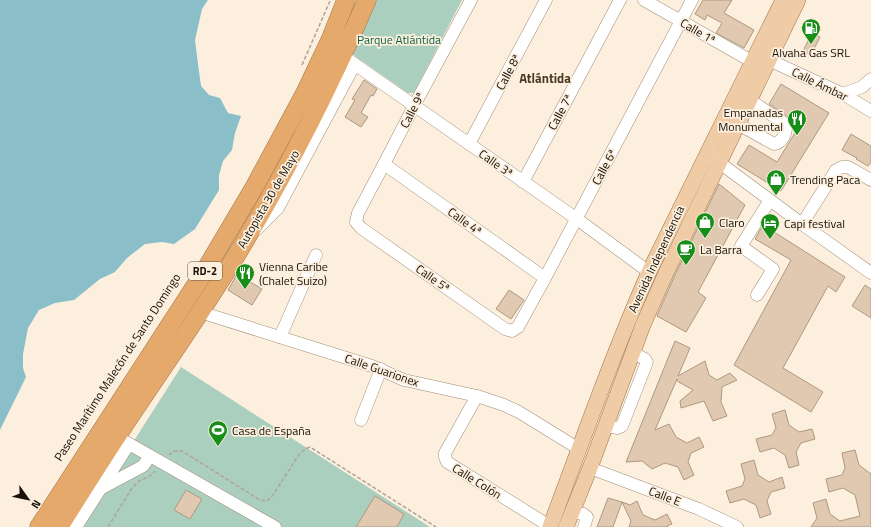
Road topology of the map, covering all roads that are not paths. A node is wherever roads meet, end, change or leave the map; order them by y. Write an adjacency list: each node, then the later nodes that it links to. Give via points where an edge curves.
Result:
1 (346, 0): 46 (highway, Autopista 30 de Mayo / RD-2, via 305,93 255,186 203,274)
2 (367, 0): 11 (highway, Autopista 30 de Mayo / RD-2)
3 (471, 0): 17 (street, Calle 9ª)
4 (546, 0): 20 (street, Calle 8ª)
5 (620, 0): 24 (street, Calle 7ª)
6 (644, 0): 10 (street, Calle 1ª)
7 (692, 0): 10 (street, Calle 6ª)
8 (783, 0): 13 (main road, Avenida Independencia)
9 (798, 0): 12 (main road, Avenida Independencia)
10 (680, 21): 13 (street, Calle 1ª); 26 (street, Calle 6ª)
11 (349, 60): 17 (street, Calle 3ª); 34 (highway, Autopista 30 de Mayo / RD-2, via 243,244)
12 (769, 60): 13 (street, via 760,59); 15 (street, Calle Ámbar); 16 (main road, Avenida Independencia)
13 (752, 62): 21 (main road, Avenida Independencia)
14 (871, 79): 15 (street, via 862,87)
15 (842, 94): 18 (street, Calle Ámbar)
16 (750, 100): 19 (main road, Avenida Independencia); 19 (street, via 785,124 784,135 774,144)
17 (414, 106): 20 (street, Calle 3ª); 22 (street, Calle 9ª)
18 (871, 111)
19 (738, 124): 21 (main road, Avenida Independencia)
20 (469, 144): 24 (street, Calle 3ª)
21 (713, 158): 25 (street); 30 (main road, Avenida Independencia); 43 (main road, Avenida Independencia, via 643,325)
22 (384, 164): 27 (street, Calle 9ª, via 358,213); 32 (street, Calle 4ª)
23 (871, 180): 28 (street, via 842,166 836,170)
24 (523, 182): 26 (street, Calle 3ª)
25 (770, 200): 28 (street); 33 (street, via 741,246 773,269)
26 (577, 219): 30 (street, Calle 3ª); 32 (street, Calle 6ª)
27 (356, 222): 35 (street, Calle 5ª, via 505,329)
28 (802, 224): 31 (street)
29 (316, 255): 36 (street)
30 (648, 272): 41 (main road, Avenida Independencia)
31 (871, 273)
32 (545, 278): 35 (street, Calle 6ª, via 518,327)
33 (757, 295)
34 (200, 312): 36 (street, Calle Guarionex); 40 (highway, Autopista 30 de Mayo / RD-2)
35 (512, 331)
36 (280, 337): 37 (street, Calle Guarionex)
37 (381, 369): 38 (street, Calle Guarionex, via 404,380); 39 (street)
38 (477, 396): 41 (street, Calle Guarionex, via 519,412); 50 (street, Calle Colón, via 445,453 447,462)
39 (361, 420)
40 (123, 440): 42 (street); 44 (street); 47 (highway, Autopista 30 de Mayo / RD-2)
41 (579, 449): 50 (main road, Avenida Independencia)
42 (150, 456): 44 (street, via 143,466); 49 (street)
43 (590, 468): 45 (main road, Avenida Independencia); 53 (street, Calle E, via 699,509)
44 (100, 489): 48 (street)
45 (572, 512): 51 (main road, Avenida Independencia); 52 (street, via 587,517)
46 (39, 527)
47 (58, 527)
48 (76, 527)
49 (275, 527)
50 (550, 527)
51 (566, 527)
52 (584, 527)
53 (737, 527)

